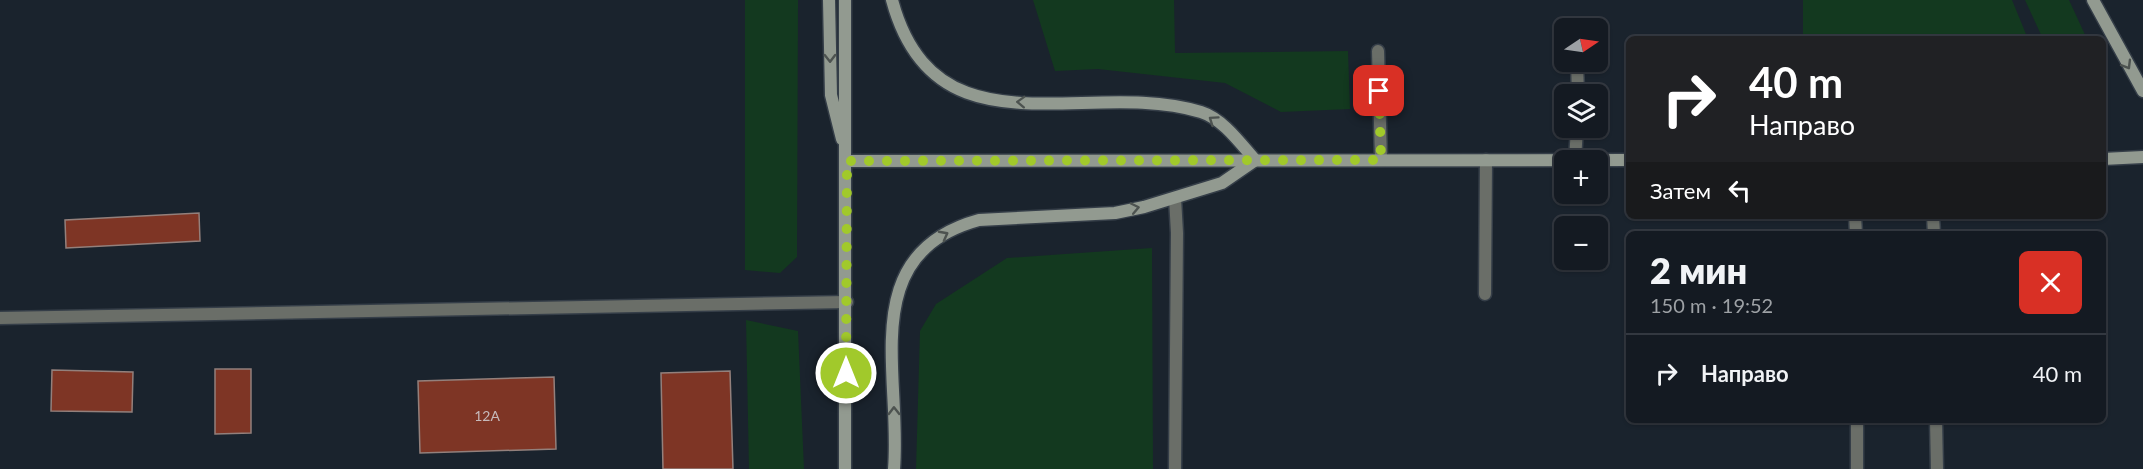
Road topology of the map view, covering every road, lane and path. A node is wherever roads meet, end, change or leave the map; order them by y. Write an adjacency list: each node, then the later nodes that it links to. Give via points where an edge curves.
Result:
1 (829, 0): 15 (street, one-way to 15, via 831,94)
2 (845, 0): 15 (street)
3 (892, 0): 9 (street, one-way to 3, via 1230,131 1203,113 1167,106 1002,102 953,89 916,56 900,30)
4 (2092, 0): 6 (street, one-way to 6)
5 (1378, 51): 10 (lane)
6 (2143, 91)
7 (2143, 157): 8 (street)
8 (2106, 159)
9 (1255, 160): 10 (street); 15 (street); 16 (street, via 1222,183)
10 (1381, 160): 11 (street)
11 (1486, 160): 12 (street); 17 (lane)
12 (1554, 160)
13 (1608, 160): 14 (street)
14 (1626, 160)
15 (847, 161): 18 (street)
16 (1175, 198): 23 (street, one-way to 16, via 892,317 904,277 923,247 979,220 1114,213); 24 (lane)
17 (1485, 294)
18 (847, 302): 19 (lane); 22 (street)
19 (0, 318)
20 (1857, 423): 25 (lane)
21 (1936, 423): 26 (lane)
22 (845, 469)
23 (894, 469)
24 (1175, 469)
25 (1857, 469)
26 (1937, 469)

